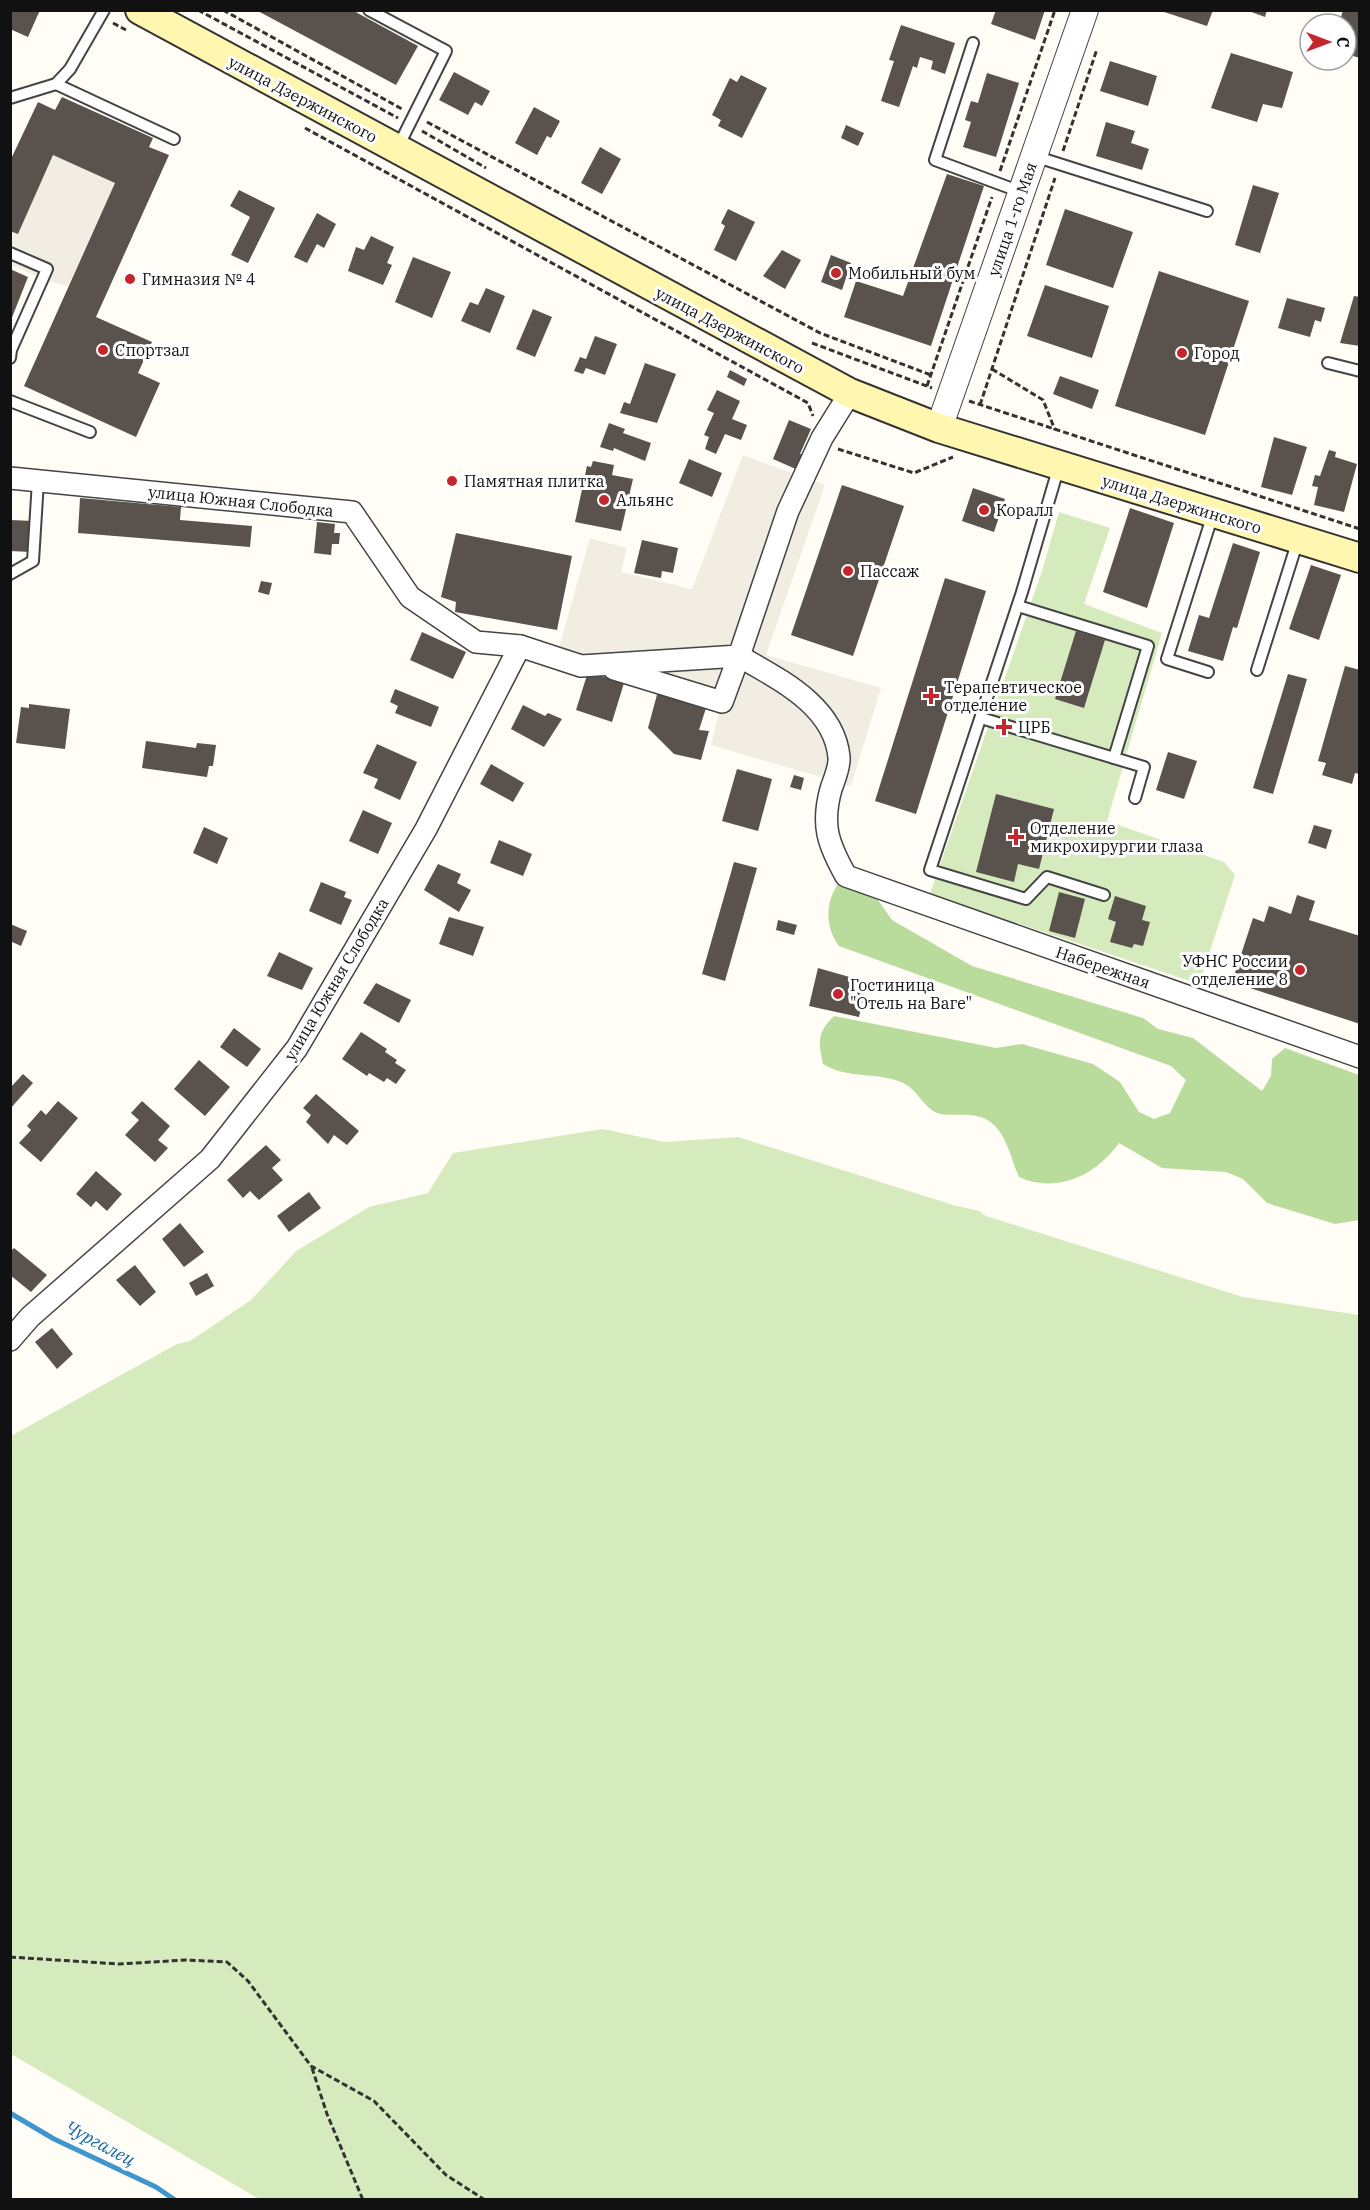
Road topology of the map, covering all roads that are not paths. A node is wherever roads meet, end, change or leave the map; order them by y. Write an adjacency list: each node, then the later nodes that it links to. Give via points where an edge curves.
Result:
1 (104, 10): 6 (lane, via 70,69)
2 (140, 10): 9 (main road, улица Дзержинского)
3 (369, 10): 9 (lane, via 446,51)
4 (1085, 10): 10 (street, улица 1-го Мая)
5 (973, 43): 11 (lane, via 935,160)
6 (56, 84): 7 (lane); 8 (lane)
7 (10, 98)
8 (174, 139)
9 (396, 149): 17 (main road, улица Дзержинского)
10 (1034, 156): 11 (street, улица 1-го Мая); 12 (lane)
11 (1021, 192): 19 (street, улица 1-го Мая)
12 (1207, 211)
13 (10, 253): 14 (lane, via 47,269)
14 (10, 358)
15 (1328, 363): 16 (lane)
16 (1359, 371)
17 (850, 393): 19 (main road, улица Дзержинского); 30 (street, via 822,438 788,511)
18 (10, 401): 20 (lane)
19 (939, 428): 21 (main road, улица Дзержинского)
20 (90, 432)
21 (1059, 466): 24 (main road, улица Дзержинского); 28 (lane)
22 (10, 478): 23 (street, улица Южная Слободка)
23 (38, 481): 27 (lane, via 33,561); 29 (street, улица Южная Слободка, via 352,512 410,597 476,642)
24 (1213, 513): 25 (main road, улица Дзержинского); 33 (lane, via 1167,659)
25 (1298, 539): 26 (main road, улица Дзержинского); 32 (lane)
26 (1359, 558)
27 (10, 574)
28 (1018, 606): 34 (lane); 35 (lane, via 1148,646)
29 (520, 646): 31 (street, улица Южная Слободка, via 581,666); 39 (street, улица Южная Слободка, via 426,829 297,1048 210,1159 30,1317)
30 (739, 656): 31 (street, улица Южная Слободка); 31 (street, via 722,702); 38 (street, Набережная, via 801,693 829,726 840,759 824,811 832,851 846,876)
31 (599, 665)
32 (1257, 670)
33 (1208, 672)
34 (981, 718): 35 (lane); 37 (lane, via 930,870 1026,899 1047,877)
35 (1114, 758): 36 (lane, via 1144,767)
36 (1135, 798)
37 (1104, 895)
38 (1359, 1057)
39 (10, 1340)

